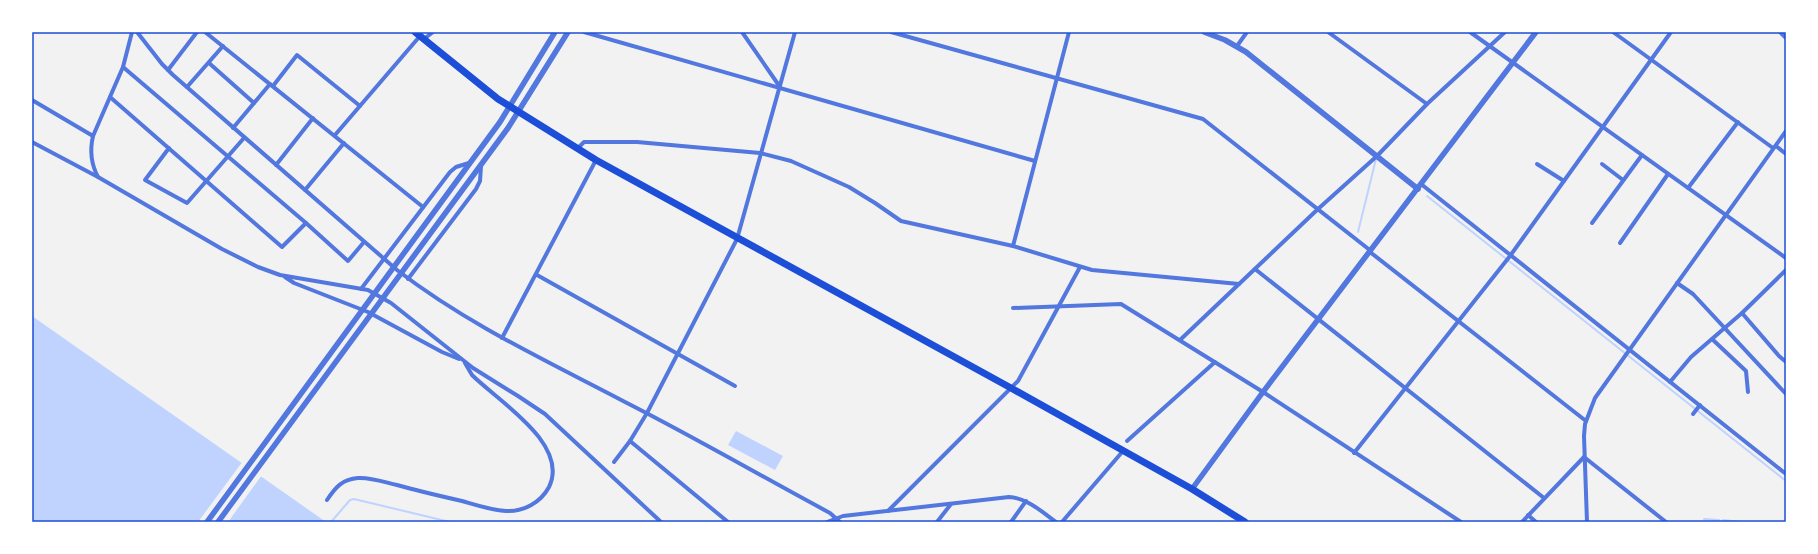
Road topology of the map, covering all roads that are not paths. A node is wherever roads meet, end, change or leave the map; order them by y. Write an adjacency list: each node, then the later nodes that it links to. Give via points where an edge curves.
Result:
1 (132, 32): 30 (street)
2 (137, 32): 31 (street)
3 (197, 32): 31 (street)
4 (205, 32): 24 (street)
5 (433, 32): 22 (street)
6 (555, 32): 41 (street)
7 (568, 32): 42 (street)
8 (584, 32): 35 (street)
9 (742, 32): 35 (street)
10 (794, 32): 35 (street)
11 (891, 32): 32 (street)
12 (1069, 32): 32 (street)
13 (1204, 32): 25 (street)
14 (1246, 32): 25 (street)
15 (1328, 32): 39 (street)
16 (1470, 32): 26 (street)
17 (1505, 32): 26 (street)
18 (1536, 32): 29 (street)
19 (1613, 32): 27 (street)
20 (1671, 32): 27 (street)
21 (1781, 32): 23 (street)
22 (420, 36): 40 (street); 41 (main road)
23 (1786, 37)
24 (223, 46): 28 (street); 33 (street)
25 (1237, 46): 60 (street)
26 (1489, 46): 29 (street); 39 (street)
27 (1652, 59): 44 (street); 45 (street)
28 (208, 63): 34 (street); 38 (street)
29 (1512, 64): 45 (street); 73 (street)
30 (123, 67): 36 (street); 59 (street)
31 (168, 70): 34 (street)
32 (1056, 78): 62 (street); 77 (street, via 1203,119)
33 (272, 85): 38 (street); 40 (street, via 297,55); 43 (street)
34 (188, 87): 46 (street)
35 (780, 87): 56 (street); 62 (street)
36 (110, 97): 49 (street); 54 (street)
37 (32, 100): 49 (street)
38 (254, 103): 46 (street)
39 (1427, 104): 60 (street)
40 (360, 106): 48 (street)
41 (510, 107): 42 (main road); 63 (street)
42 (517, 113): 55 (main road); 64 (street)
43 (313, 118): 48 (street); 67 (street)
44 (1738, 122): 53 (street); 74 (street)
45 (1602, 127): 58 (street); 72 (street)
46 (233, 128): 50 (street)
47 (1786, 131): 53 (street)
48 (335, 135): 52 (street)
49 (93, 136): 69 (street, via 91,147)
50 (244, 138): 59 (street); 67 (street)
51 (32, 142): 69 (street)
52 (344, 143): 75 (street); 76 (street)
53 (1774, 147): 57 (street); 78 (street)
54 (169, 148): 71 (street); 71 (street, via 145,180 187,203)
55 (577, 149): 56 (street, via 584,142 637,142); 61 (main road)
56 (760, 153): 81 (street); 84 (street, via 791,161 848,187 901,221)
57 (1786, 154)
58 (1642, 155): 68 (street); 70 (street)
59 (227, 156): 71 (street); 79 (street)
60 (1377, 156): 73 (street); 77 (street)
61 (596, 160): 81 (main road); 93 (street)
62 (1035, 160): 84 (street)
63 (471, 163): 76 (street, via 456,167 450,172); 138 (street)
64 (482, 164): 94 (street, via 480,181 476,189); 139 (street)
65 (1537, 164): 72 (street)
66 (1602, 164): 70 (street)
67 (276, 165): 75 (street)
68 (1668, 174): 74 (street); 83 (street)
69 (98, 177): 92 (street, via 222,248 258,267)
70 (1623, 180): 80 (street)
71 (206, 181): 79 (street, via 282,247)
72 (1564, 181): 86 (street)
73 (1420, 186): 85 (street); 86 (street)
74 (1688, 188): 78 (street)
75 (305, 190): 82 (street)
76 (424, 207): 88 (street)
77 (1318, 209): 85 (street); 90 (street)
78 (1726, 216): 87 (street); 95 (street)
79 (306, 223): 82 (street, via 348,261)
80 (1592, 223)
81 (737, 239): 108 (street); 114 (main road)
82 (364, 242): 88 (street)
83 (1620, 243)
84 (1013, 246): 89 (street)
85 (1371, 251): 101 (street); 102 (street)
86 (1510, 256): 102 (street); 107 (street)
87 (1786, 258)
88 (385, 260): 94 (street); 97 (street)
89 (1080, 267): 96 (street); 98 (street)
90 (1255, 269): 96 (street); 101 (street)
91 (1786, 270): 100 (street)
92 (283, 275): 97 (street); 109 (street, via 294,283 368,312)
93 (536, 275): 104 (street); 108 (street)
94 (408, 279): 104 (street, via 430,296)
95 (1677, 283): 103 (street, via 1693,294); 107 (street)
96 (1239, 284): 106 (street)
97 (362, 289): 109 (street, via 392,303)
98 (1057, 307): 99 (street); 106 (street, via 1121,304); 114 (street, via 1018,381)
99 (1013, 308)
100 (1742, 313): 103 (street); 111 (street)
101 (1319, 320): 115 (street); 116 (street)
102 (1458, 321): 115 (street); 122 (street)
103 (1724, 327): 105 (street); 118 (street)
104 (502, 338): 120 (street)
105 (1712, 339): 112 (street); 117 (street, via 1746,371)
106 (1180, 340): 110 (street)
107 (1630, 351): 112 (street); 122 (street, via 1595,398)
108 (677, 354): 113 (street); 120 (street)
109 (464, 361): 132 (street, via 472,375 543,441 554,463 553,475 544,495 527,507 507,511 358,478 346,480); 140 (street, via 545,414)
110 (1215, 362): 116 (street); 124 (street)
111 (1786, 362)
112 (1670, 382): 119 (street)
113 (736, 386)
114 (1011, 388): 125 (main road); 135 (street)
115 (1406, 388): 126 (street); 131 (street)
116 (1263, 392): 126 (street); 130 (street)
117 (1748, 392)
118 (1786, 394)
119 (1699, 406): 121 (street); 129 (street)
120 (647, 413): 123 (street); 137 (street, via 830,513)
121 (1693, 414)
122 (1586, 421): 127 (street)
123 (630, 441): 128 (street); 141 (street)
124 (1127, 441)
125 (1123, 451): 130 (main road); 147 (street)
126 (1354, 453): 149 (street)
127 (1584, 457): 131 (street); 152 (street); 153 (street)
128 (614, 462)
129 (1786, 474)
130 (1192, 489): 148 (main road)
131 (1544, 498): 136 (street)
132 (327, 500)
133 (1026, 501): 134 (street, via 1009,497); 145 (street); 146 (street)
134 (950, 504): 135 (street); 144 (street)
135 (888, 511): 137 (street)
136 (1528, 515): 150 (street); 151 (street)
137 (835, 519): 142 (street); 143 (street)
138 (207, 522)
139 (218, 522)
140 (661, 522)
141 (728, 522)
142 (827, 522)
143 (840, 522)
144 (937, 522)
145 (1011, 522)
146 (1056, 522)
147 (1062, 522)
148 (1245, 522)
149 (1461, 522)
150 (1522, 522)
151 (1536, 522)
152 (1587, 522)
153 (1666, 522)

